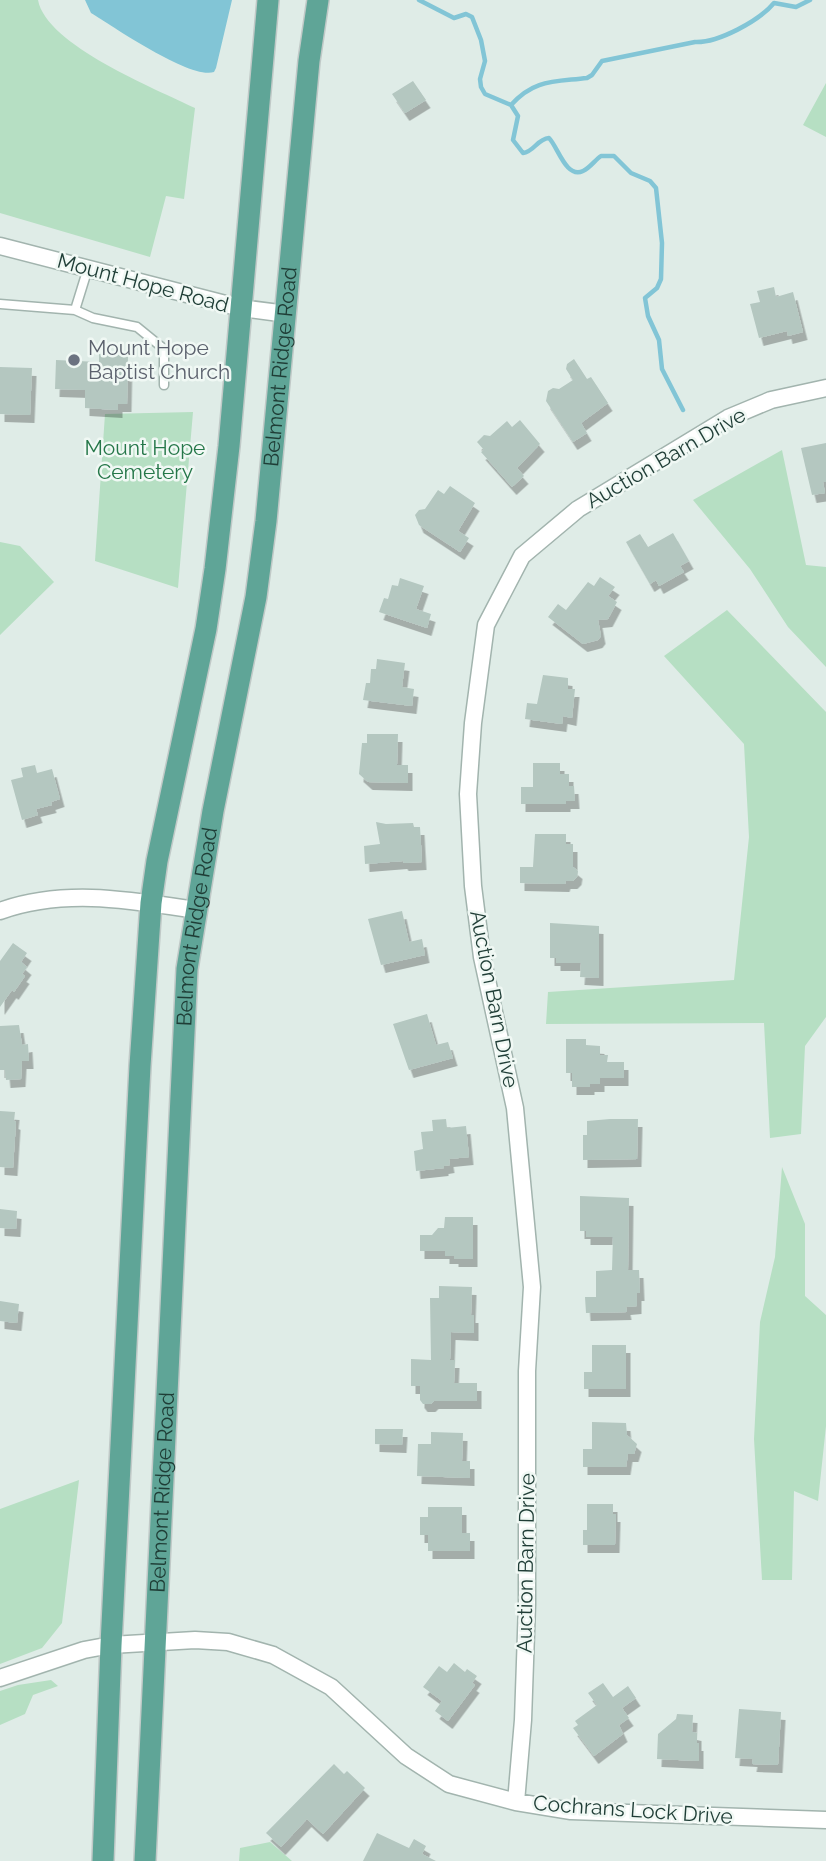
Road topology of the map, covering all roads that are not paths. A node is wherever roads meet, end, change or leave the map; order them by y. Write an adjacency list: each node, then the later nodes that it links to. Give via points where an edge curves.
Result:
1 (268, 0): 6 (main road, Belmont Ridge Road)
2 (318, 0): 8 (main road, Belmont Ridge Road)
3 (0, 246): 4 (street, Mount Hope Road)
4 (88, 268): 6 (street, Mount Hope Road); 7 (lane)
5 (0, 304): 7 (lane)
6 (241, 308): 8 (street, Mount Hope Road); 11 (main road, Belmont Ridge Road, via 206,629)
7 (75, 310): 9 (lane, via 137,327 164,349)
8 (286, 314): 12 (main road, Belmont Ridge Road, via 256,597)
9 (164, 385)
10 (826, 388): 17 (street, Auction Barn Drive, via 771,400 728,418 578,509 522,556 486,625 472,723 468,794 473,886 482,957 515,1108 532,1287 527,1371 527,1604)
11 (151, 903): 12 (street); 13 (street, via 53,898); 15 (main road, Belmont Ridge Road)
12 (196, 910): 14 (main road, Belmont Ridge Road, via 187,969 179,1108)
13 (0, 911)
14 (156, 1643): 15 (street, Cochrans Lock Drive); 17 (street, Cochrans Lock Drive, via 228,1642 273,1655 331,1687 406,1756 449,1784); 20 (main road, Belmont Ridge Road)
15 (111, 1645): 16 (street, Cochrans Lock Drive); 19 (main road, Belmont Ridge Road)
16 (0, 1678)
17 (516, 1802): 18 (street, Cochrans Lock Drive, via 571,1811)
18 (826, 1820)
19 (103, 1861)
20 (145, 1861)

